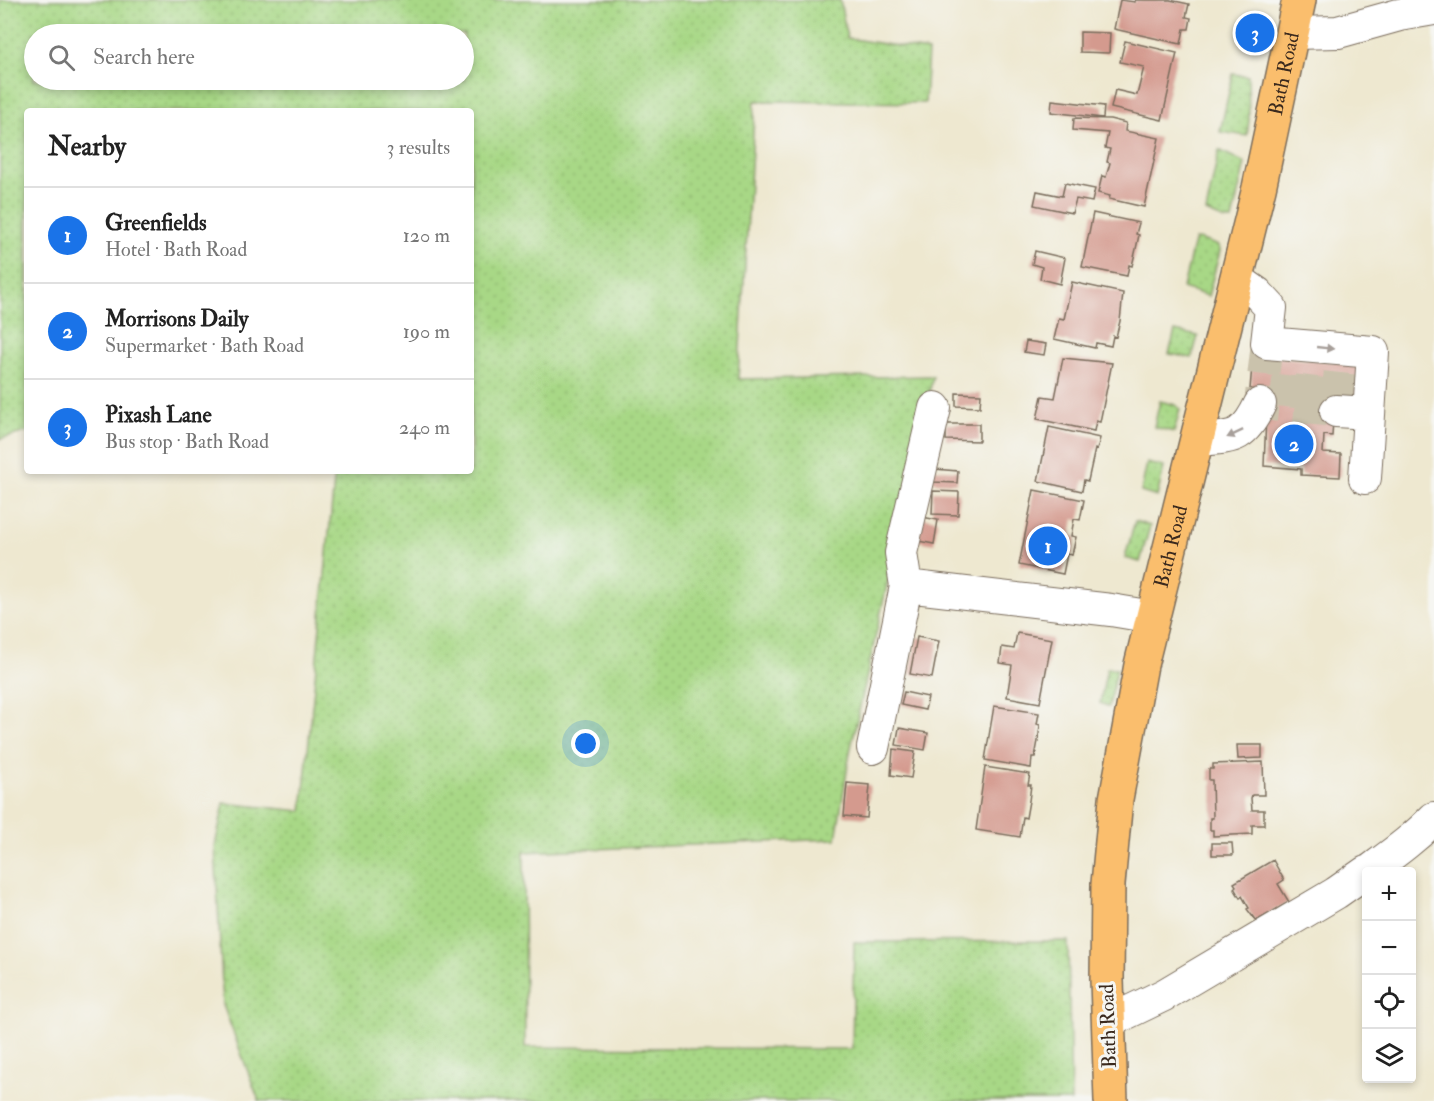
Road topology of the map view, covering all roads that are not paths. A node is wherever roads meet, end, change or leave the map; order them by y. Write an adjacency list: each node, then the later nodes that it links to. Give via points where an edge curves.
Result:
1 (1299, 0): 3 (highway, Bath Road)
2 (1434, 9): 3 (lane, via 1338,32)
3 (1293, 33): 4 (highway, Bath Road)
4 (1237, 279): 8 (lane, one-way to 8, via 1271,308 1267,343 1373,352); 9 (highway, Bath Road)
5 (1260, 404): 9 (lane, one-way to 9, via 1252,422 1242,432 1227,438)
6 (934, 408): 11 (lane, via 901,553)
7 (1336, 411): 8 (lane)
8 (1368, 413): 10 (lane)
9 (1197, 440): 12 (highway, Bath Road)
10 (1365, 478)
11 (906, 586): 12 (lane); 13 (lane)
12 (1153, 617): 17 (highway, Bath Road, via 1116,799 1108,884)
13 (873, 748)
14 (1434, 818): 15 (lane)
15 (1374, 867)
16 (1362, 875): 17 (lane, via 1164,995)
17 (1108, 1022): 18 (highway, Bath Road)
18 (1111, 1101)

